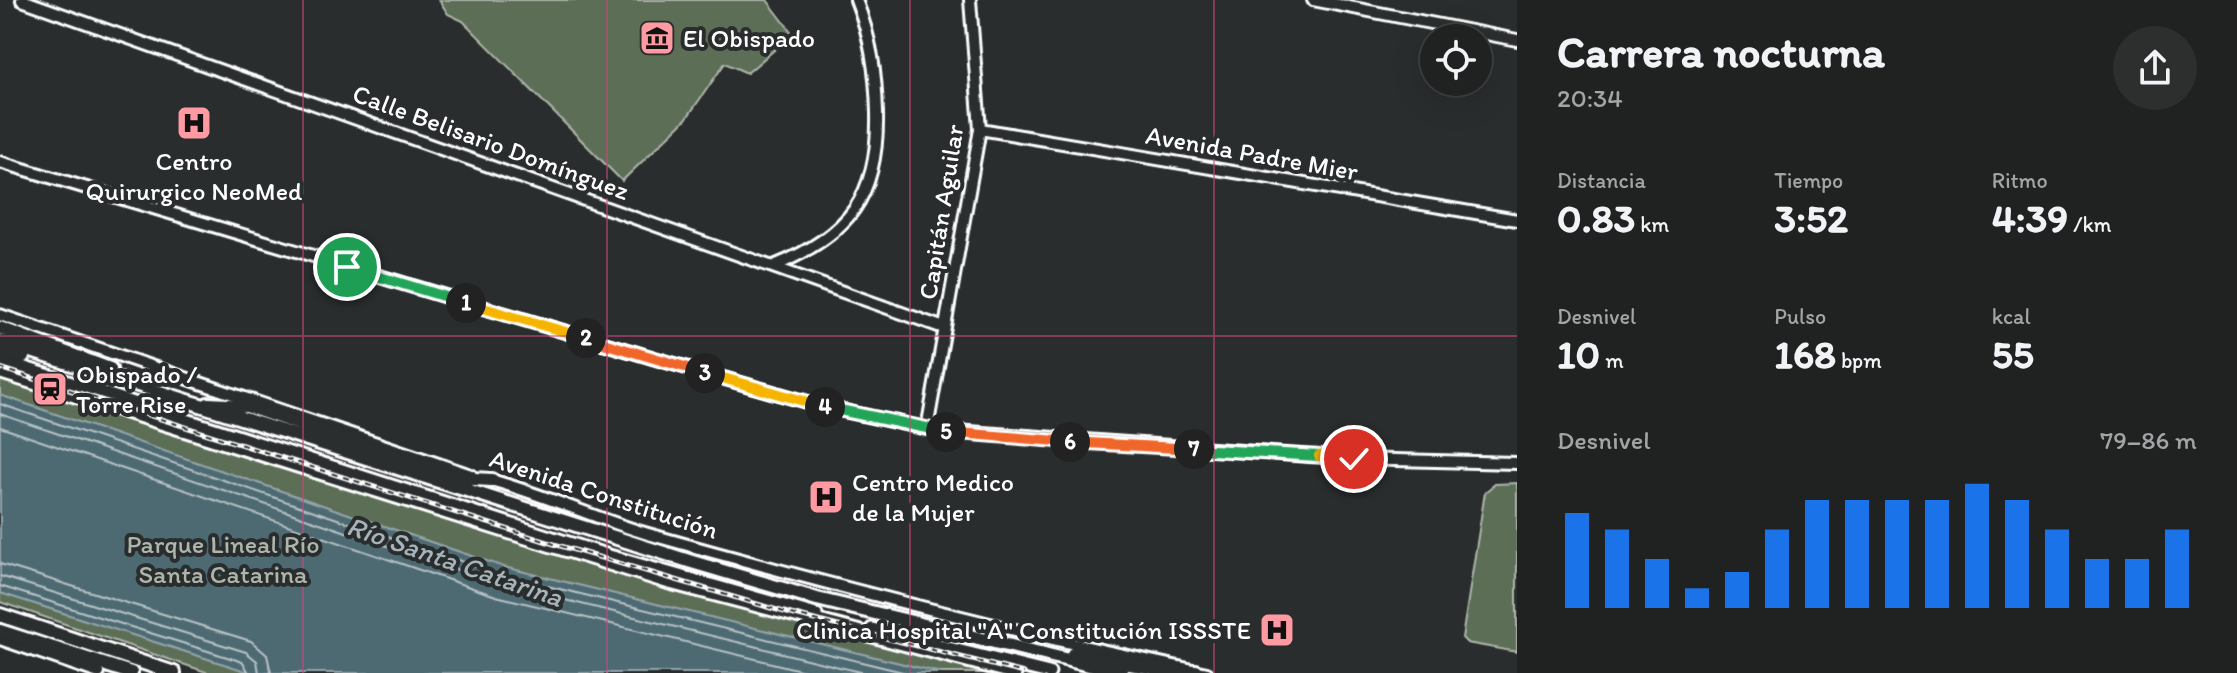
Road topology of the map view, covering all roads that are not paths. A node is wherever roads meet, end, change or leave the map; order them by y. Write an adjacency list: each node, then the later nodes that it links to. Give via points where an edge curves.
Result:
1 (22, 0): 9 (street, Calle Belisario Domínguez)
2 (856, 0): 9 (street, via 873,52 878,139 869,184 856,210 820,245)
3 (970, 0): 6 (street, Capitán Aguilar)
4 (1313, 0): 5 (street)
5 (1517, 40)
6 (980, 129): 8 (street, Avenida Padre Mier); 12 (street, Capitán Aguilar)
7 (0, 162): 20 (street, via 663,361 821,406)
8 (1517, 220)
9 (774, 266): 12 (street, Calle Belisario Domínguez)
10 (0, 315): 22 (street, Avenida Constitución)
11 (0, 328): 18 (highway, via 121,373)
12 (944, 328): 20 (street, Capitán Aguilar)
13 (0, 341): 16 (highway, Avenida Constitución)
14 (0, 350): 16 (highway)
15 (0, 360): 31 (main road, via 637,565)
16 (73, 365): 18 (highway, Avenida Constitución)
17 (0, 372): 30 (highway, via 668,582)
18 (143, 388): 19 (highway, Avenida Constitución)
19 (201, 405): 22 (highway, via 247,406 457,478); 25 (highway, Avenida Constitución, via 605,537 817,599)
20 (927, 429): 21 (street, via 1360,459)
21 (1517, 463)
22 (492, 480): 26 (street, Avenida Constitución, via 625,527 748,562 996,628)
23 (0, 615): 29 (highway)
24 (1, 634): 27 (street); 28 (highway)
25 (1039, 654): 26 (highway, via 1060,651); 32 (highway, Avenida Constitución)
26 (1202, 672)
27 (99, 673)
28 (131, 673)
29 (174, 673)
30 (1015, 673)
31 (1049, 673)
32 (1122, 673)

